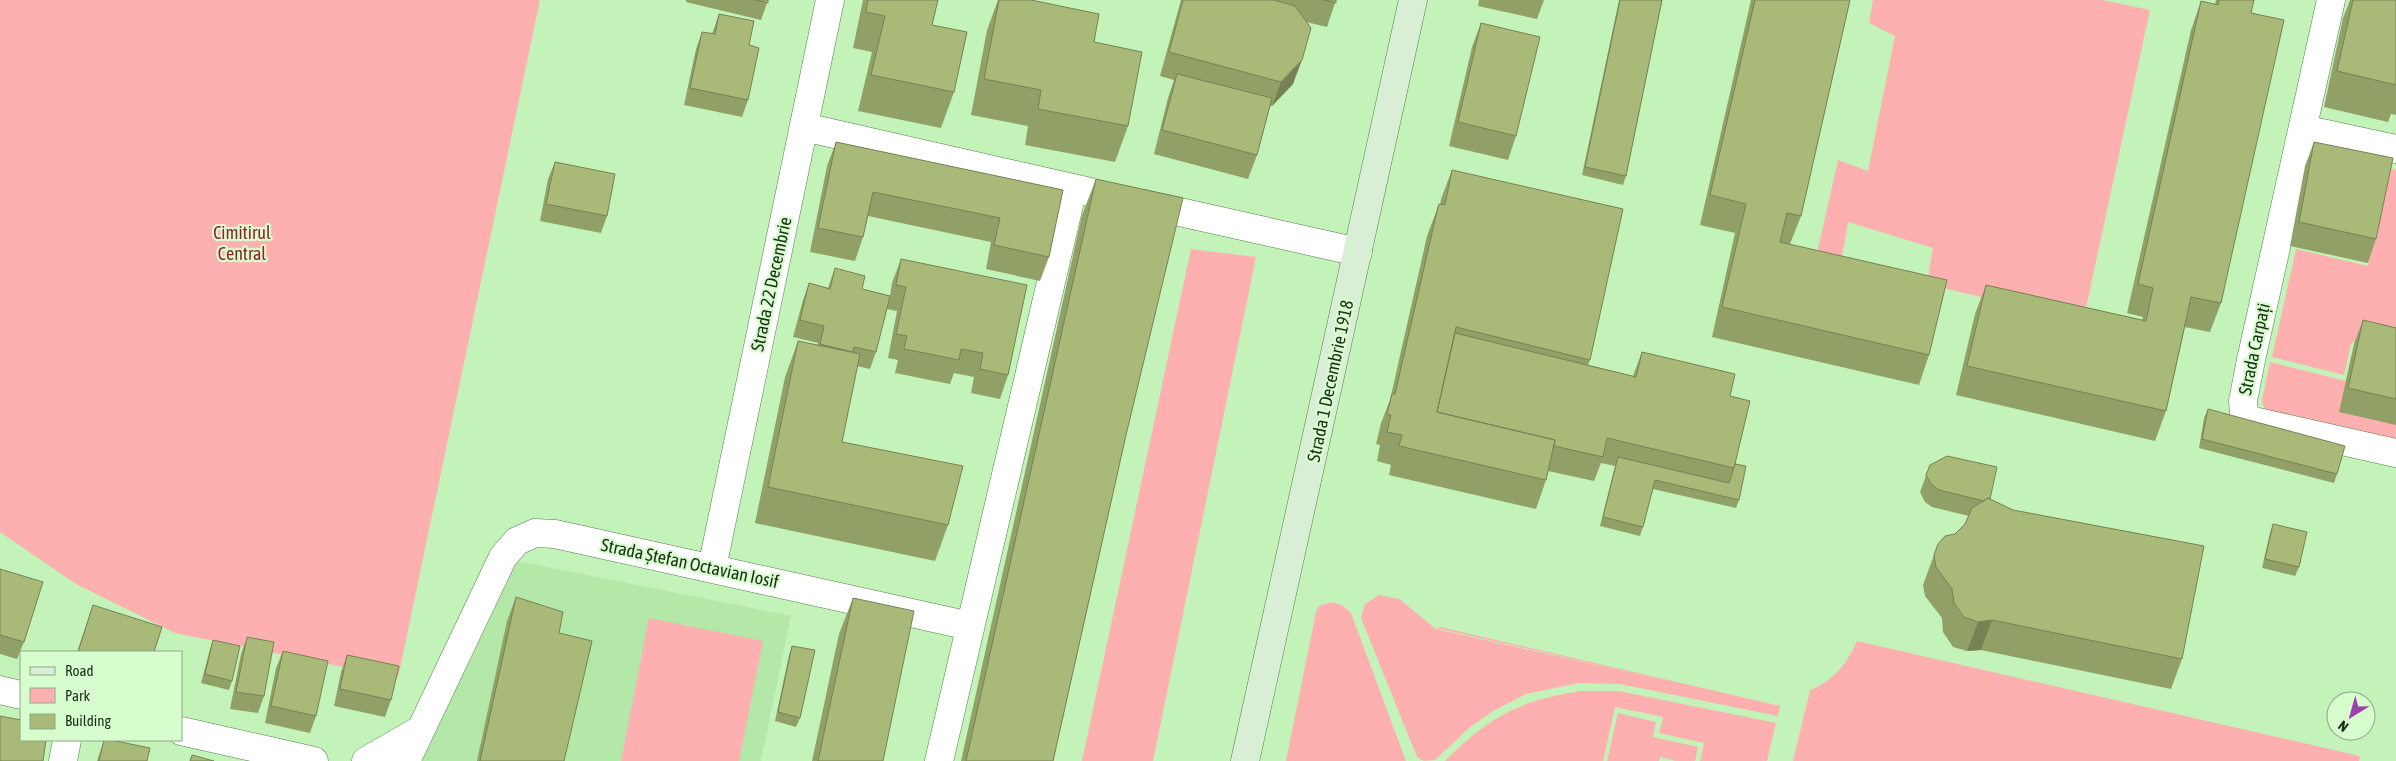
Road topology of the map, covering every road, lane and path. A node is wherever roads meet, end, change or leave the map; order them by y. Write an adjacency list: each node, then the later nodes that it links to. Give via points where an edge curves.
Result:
1 (830, 0): 4 (street, Strada 22 Decembrie)
2 (1413, 0): 8 (main road, Strada 1 Decembrie 1918)
3 (2331, 0): 5 (street, Strada Carpați)
4 (804, 127): 7 (street); 10 (street, Strada 22 Decembrie)
5 (2302, 129): 6 (street); 9 (street, Strada Carpați, via 2251,360 2243,401 2244,415 2253,421)
6 (2396, 149)
7 (1073, 188): 8 (street); 11 (street)
8 (1358, 252): 22 (main road, Strada 1 Decembrie 1918)
9 (2396, 453)
10 (712, 568): 11 (street, Strada Ștefan Octavian Iosif); 14 (street, Strada Ștefan Octavian Iosif, via 555,534 535,533 517,541 503,557)
11 (970, 626): 21 (street)
12 (0, 690): 13 (street)
13 (20, 695)
14 (420, 730): 19 (street); 20 (street, Strada Ștefan Octavian Iosif)
15 (182, 731): 18 (street)
16 (67, 741): 17 (street)
17 (63, 761)
18 (314, 761)
19 (366, 761)
20 (406, 761)
21 (939, 761)
22 (1246, 761)

